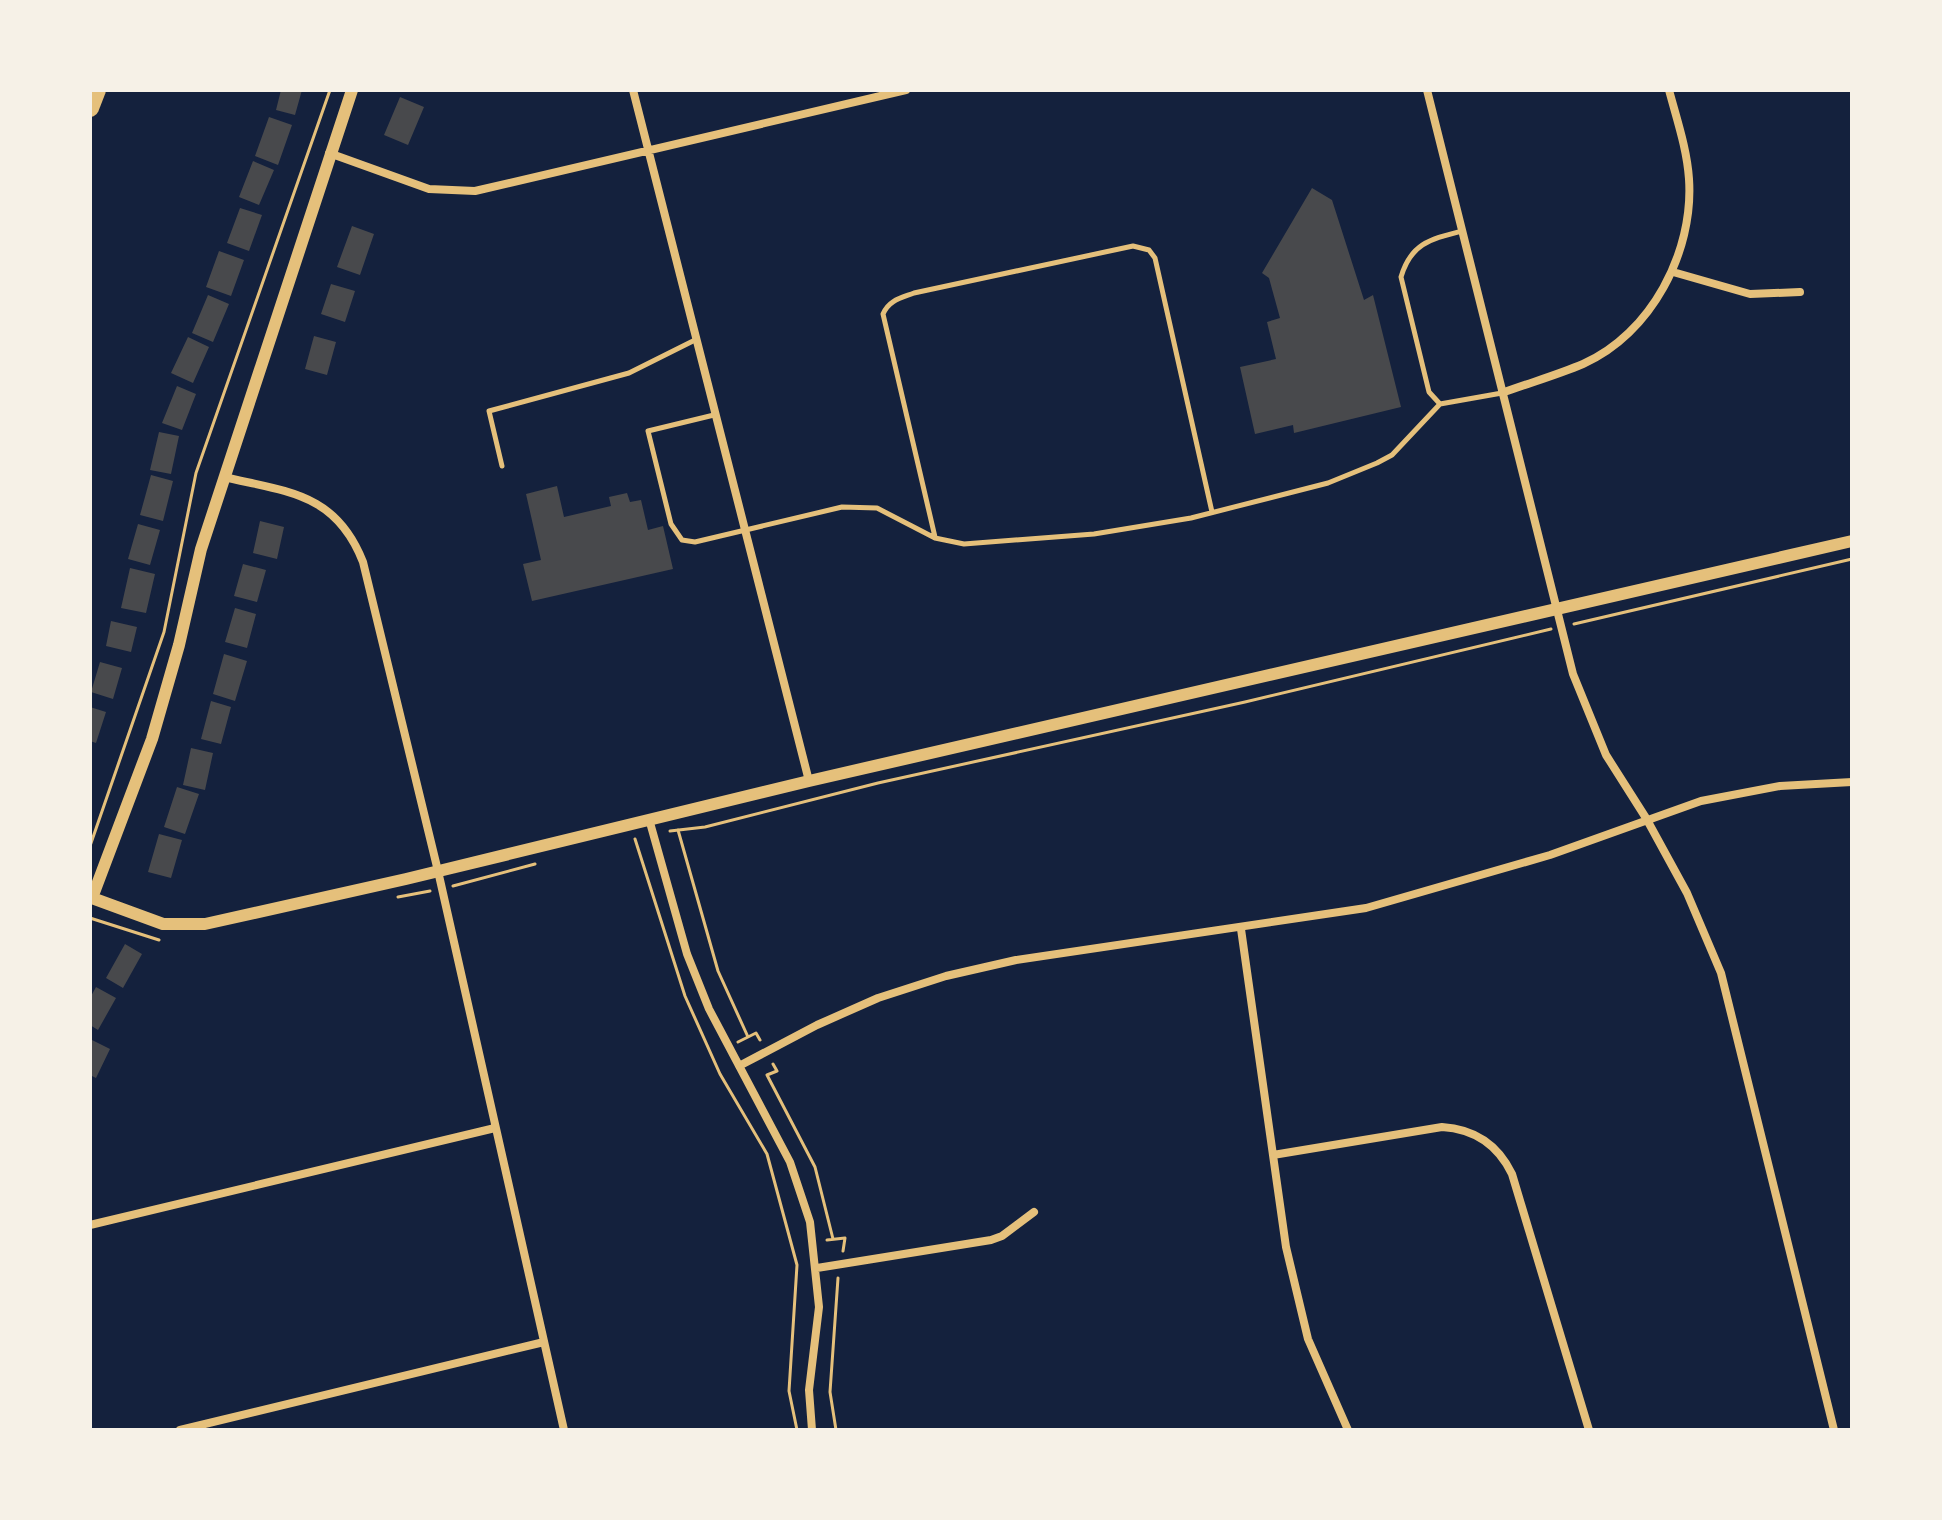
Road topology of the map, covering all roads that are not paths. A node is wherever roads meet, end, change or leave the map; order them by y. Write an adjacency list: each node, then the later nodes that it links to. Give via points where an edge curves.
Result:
1 (97, 90): 7 (highway)
2 (352, 90): 9 (street)
3 (633, 90): 8 (street)
4 (906, 90): 8 (street)
5 (1427, 90): 10 (street)
6 (1669, 90): 11 (street, via 1689,182 1683,243)
7 (90, 108)
8 (648, 151): 9 (street, via 490,188 450,192); 13 (street)
9 (329, 153): 18 (street)
10 (1462, 231): 14 (street); 15 (lane, via 1418,244 1401,277 1429,392)
11 (1673, 272): 12 (street, via 1750,294); 14 (street, via 1651,306 1614,344 1585,363)
12 (1800, 292)
13 (695, 340): 16 (street); 17 (lane, via 629,373 489,411)
14 (1502, 393): 15 (lane); 23 (street)
15 (1440, 404): 19 (lane, via 1392,455 1377,463 1328,483)
16 (714, 415): 20 (street); 20 (lane, via 648,431 671,524 682,540 695,542)
17 (502, 466)
18 (224, 477): 28 (street, via 319,503 354,540); 29 (street, via 152,739)
19 (1212, 512): 21 (lane, via 1094,534 964,544); 21 (lane, via 1155,258 1149,250 1133,246 914,293 885,310)
20 (742, 530): 21 (lane, via 842,507 877,508); 24 (street)
21 (935, 538)
22 (1852, 541): 23 (street)
23 (1555, 612): 24 (street); 26 (street, via 1578,689 1606,755)
24 (809, 781): 27 (street)
25 (1852, 782): 26 (street, via 1741,792)
26 (1646, 818): 30 (street, via 1464,882 1366,908); 43 (street, via 1687,893 1721,973)
27 (649, 819): 28 (street); 31 (street, via 687,954)
28 (438, 871): 29 (street, via 185,926 144,919); 32 (street)
29 (91, 900)
30 (1241, 929): 31 (street, via 1016,960 946,976 878,998); 33 (street)
31 (739, 1066): 36 (street, via 790,1162 810,1222)
32 (495, 1128): 35 (street); 37 (street)
33 (1273, 1155): 41 (street, via 1286,1247 1308,1339); 42 (street, via 1442,1127 1465,1131 1492,1146 1512,1174)
34 (1034, 1212): 36 (street, via 991,1240)
35 (90, 1225)
36 (817, 1268): 40 (street, via 819,1307 809,1390)
37 (544, 1342): 38 (street); 39 (street)
38 (180, 1430)
39 (564, 1430)
40 (812, 1430)
41 (1348, 1430)
42 (1589, 1430)
43 (1834, 1430)

